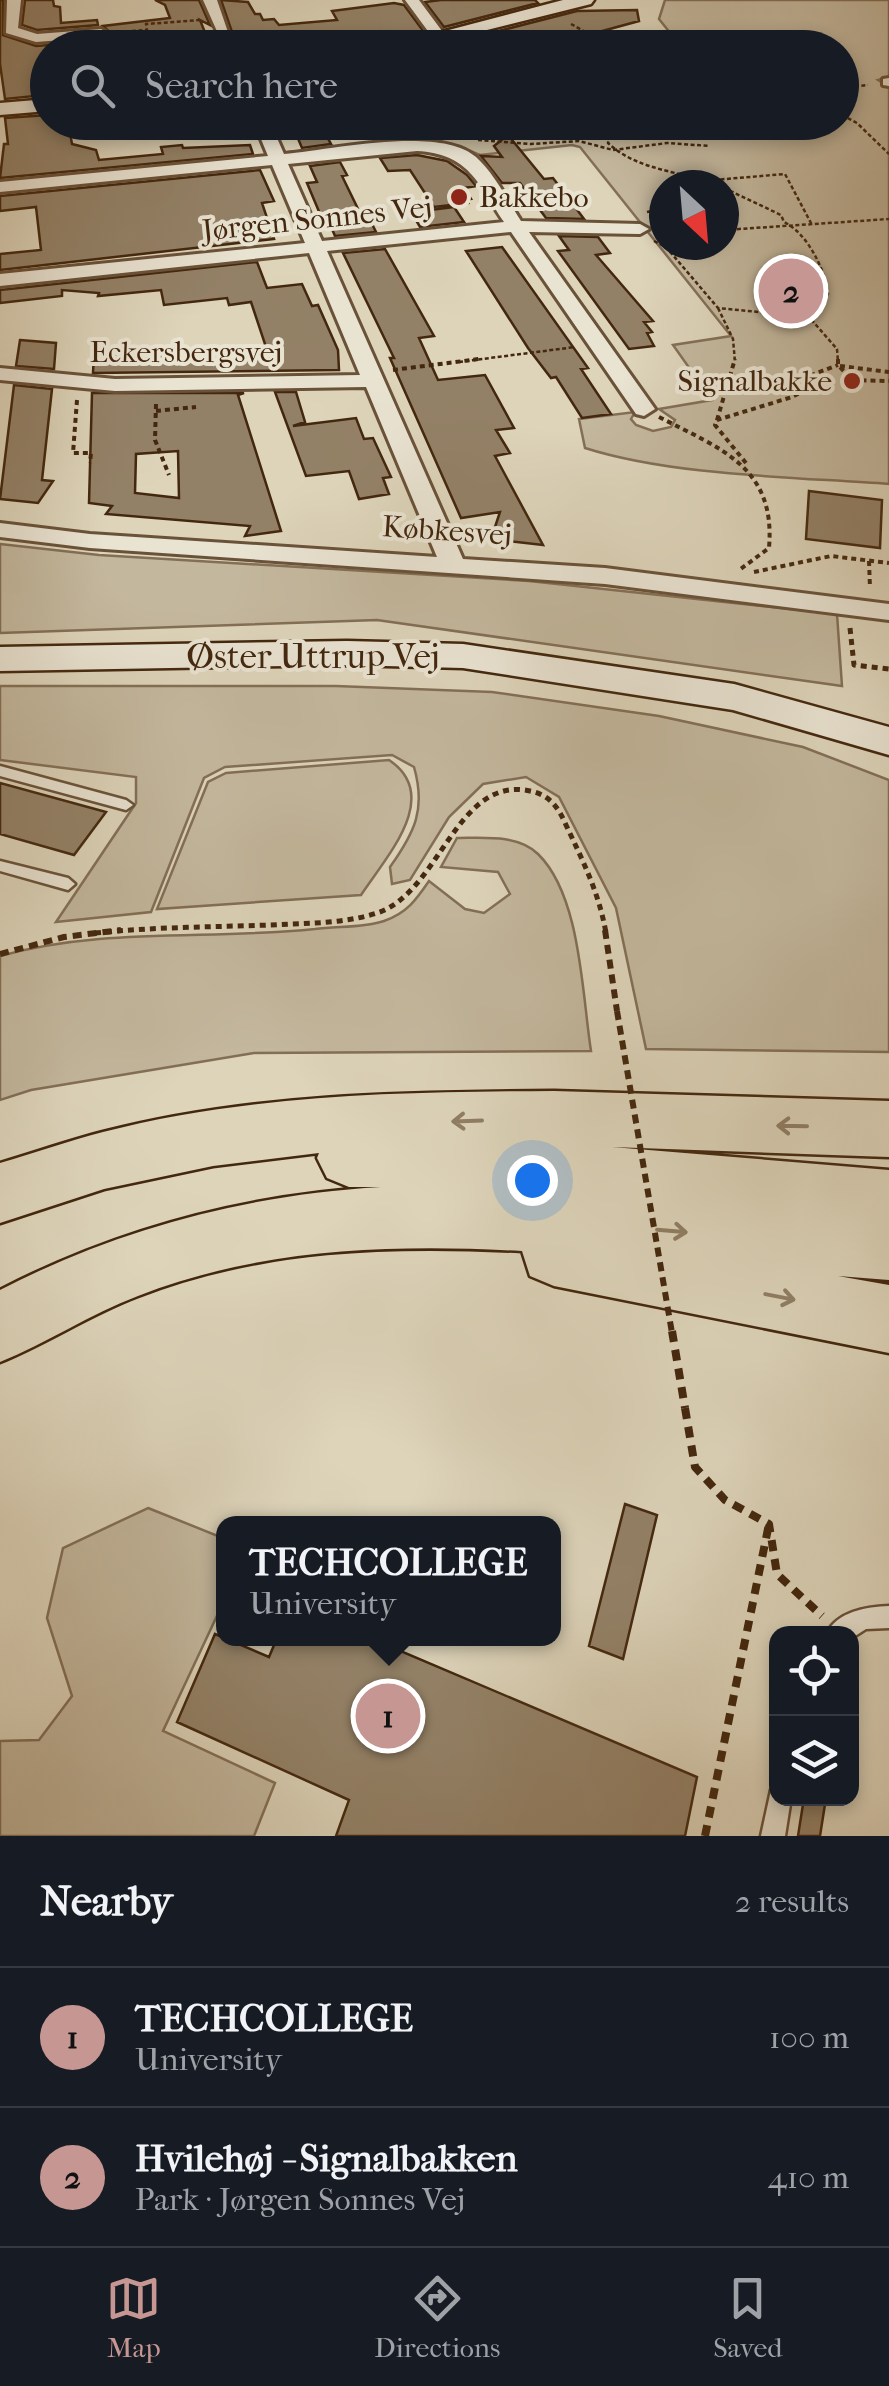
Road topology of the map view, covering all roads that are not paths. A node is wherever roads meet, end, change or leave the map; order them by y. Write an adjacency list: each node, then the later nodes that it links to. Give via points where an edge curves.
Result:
1 (14, 0): 8 (street, via 11,30)
2 (210, 0): 5 (street)
3 (412, 0): 6 (street)
4 (585, 0): 7 (street)
5 (223, 30)
6 (434, 30)
7 (459, 30)
8 (30, 36)
9 (30, 106): 10 (street)
10 (0, 109)
11 (270, 140): 12 (street)
12 (278, 160): 13 (street); 14 (street, via 446,148 470,160); 16 (street)
13 (0, 187)
14 (516, 226): 15 (street, Jørgen Sonnes Vej); 16 (street, Jørgen Sonnes Vej); 20 (street)
15 (646, 235)
16 (315, 246): 17 (street, Jørgen Sonnes Vej); 19 (street)
17 (0, 280)
18 (0, 374): 19 (street, Eckersbergsvej, via 156,386)
19 (371, 377): 22 (street)
20 (644, 409)
21 (0, 530): 22 (street, Købkesvej, via 90,542)
22 (452, 563): 23 (street, Købkesvej)
23 (889, 612)
24 (0, 659): 25 (street, Øster Uttrup Vej, via 463,656)
25 (625, 681): 26 (street, Øster Uttrup Vej, via 734,697); 27 (street, Øster Uttrup Vej)
26 (889, 741)
27 (889, 762)
28 (0, 770): 29 (lane)
29 (126, 806)
30 (0, 866): 31 (lane)
31 (68, 884)
32 (889, 1129): 33 (highway, one-way to 33, via 504,1119 338,1126 142,1151)
33 (0, 1193)
34 (889, 1200): 35 (highway, via 402,1159 296,1157 114,1174)
35 (0, 1206)
36 (889, 1248): 38 (highway, one-way to 36, via 104,1276 176,1250 318,1222 471,1215)
37 (889, 1319): 39 (highway, one-way to 37, via 171,1277 289,1254 403,1243 585,1258)
38 (0, 1328)
39 (0, 1337)
40 (889, 1617): 41 (lane)
41 (848, 1626)
42 (778, 1806): 43 (lane)
43 (773, 1836)

